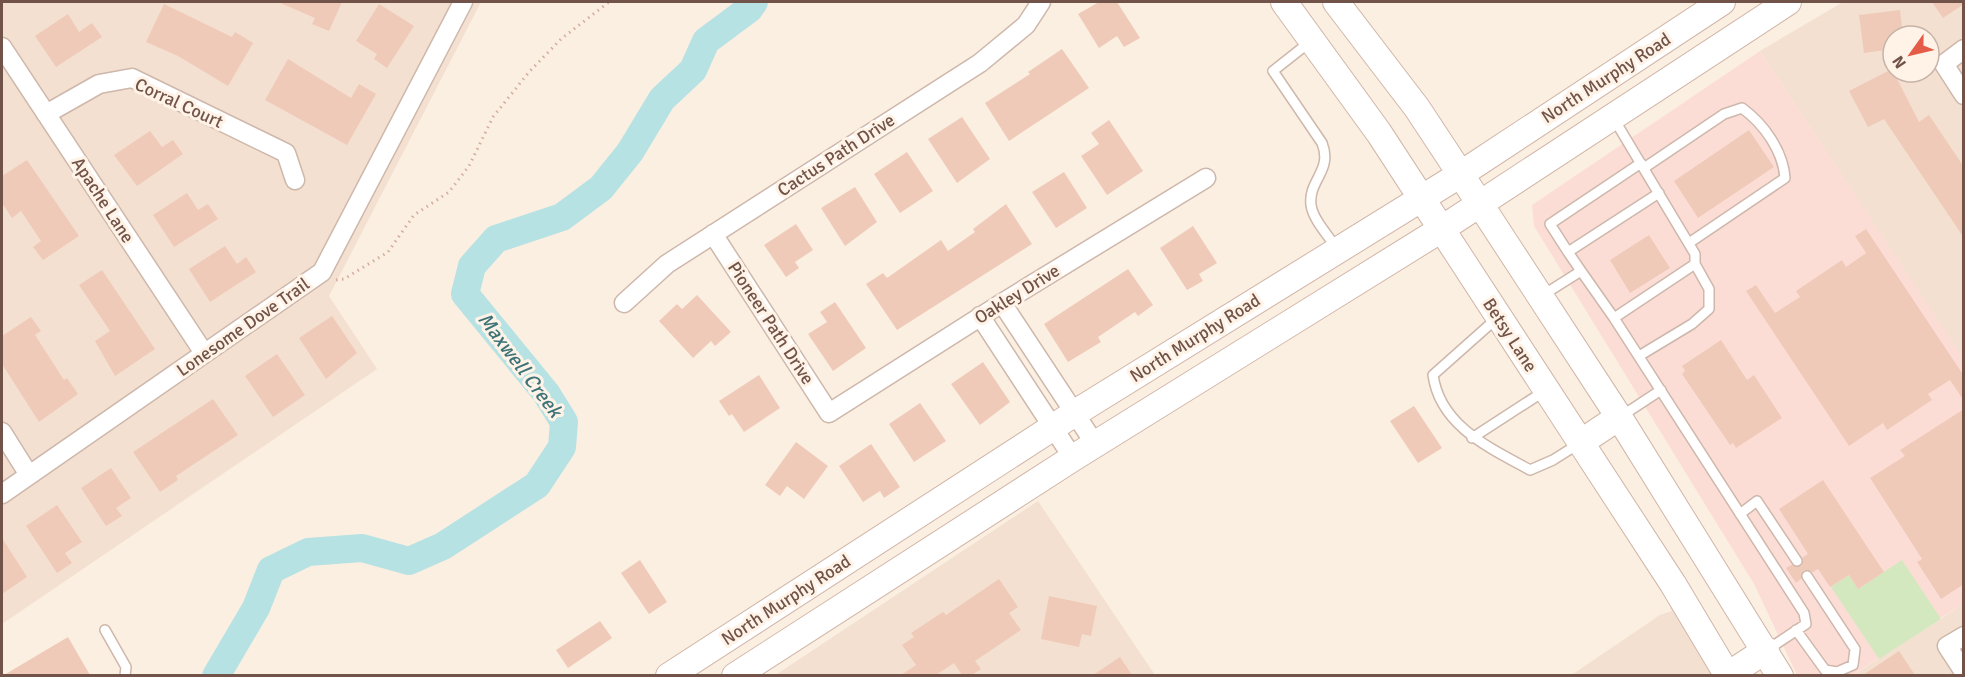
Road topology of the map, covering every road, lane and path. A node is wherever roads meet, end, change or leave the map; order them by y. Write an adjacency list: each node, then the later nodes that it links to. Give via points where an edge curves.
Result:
1 (609, 2): 28 (path, via 545,54 492,117 459,181 441,200 414,215 388,252 344,279 334,280)
2 (1041, 2): 22 (street, Cactus Path Drive, via 1026,25 980,63)
3 (1284, 2): 8 (main road, Betsy Lane)
4 (1336, 2): 15 (main road, via 1417,108)
5 (1722, 2): 15 (main road, North Murphy Road)
6 (1788, 2): 13 (main road, North Murphy Road)
7 (460, 3): 28 (street, Lonesome Dove Trail)
8 (1313, 40): 19 (main road, Betsy Lane); 24 (lane, via 1273,71 1327,154 1311,204)
9 (2, 47): 12 (street, Apache Lane)
10 (1964, 50): 11 (street, via 1944,64)
11 (1964, 95)
12 (46, 114): 17 (street, Corral Court, via 99,84 132,78 286,153); 35 (street, Apache Lane)
13 (1613, 117): 14 (lane); 20 (main road, North Murphy Road)
14 (1642, 165): 18 (lane); 23 (lane, via 1724,114 1742,108 1758,119 1784,163 1785,178); 25 (lane, via 1550,224)
15 (1461, 174): 19 (main road, North Murphy Road); 20 (main road)
16 (1206, 178): 31 (street, Oakley Drive)
17 (295, 180)
18 (1659, 193): 23 (lane); 25 (lane)
19 (1421, 198): 21 (main road, Betsy Lane); 24 (main road, North Murphy Road)
20 (1480, 203): 21 (main road, North Murphy Road); 29 (main road)
21 (1440, 230): 33 (main road, Betsy Lane); 46 (main road, North Murphy Road)
22 (713, 234): 30 (street, Cactus Path Drive, via 667,264); 39 (street, Pioneer Path Drive)
23 (1689, 243): 26 (lane)
24 (1338, 250): 40 (main road, North Murphy Road)
25 (1568, 252): 27 (lane)
26 (1695, 264): 34 (lane); 36 (lane, via 1708,289 1709,309)
27 (1581, 271): 29 (lane); 34 (lane)
28 (322, 272): 35 (street, Lonesome Dove Trail)
29 (1540, 297): 41 (main road)
30 (624, 303)
31 (1002, 303): 32 (street, Oakley Drive); 40 (street)
32 (980, 316): 39 (street, Oakley Drive); 42 (street)
33 (1498, 317): 37 (main road, Betsy Lane); 44 (lane, via 1433,375 1450,415)
34 (1614, 318): 36 (lane)
35 (204, 353): 48 (street, Lonesome Dove Trail)
36 (1639, 356): 38 (lane)
37 (1546, 390): 44 (lane); 45 (main road, Betsy Lane)
38 (1661, 390): 41 (lane); 50 (lane)
39 (829, 413)
40 (1075, 413): 42 (main road, North Murphy Road); 46 (street)
41 (1619, 417): 45 (main road); 56 (main road)
42 (1053, 427): 47 (street); 59 (main road, North Murphy Road)
43 (2, 432): 48 (street)
44 (1472, 438): 45 (lane, via 1530,470)
45 (1580, 443): 61 (main road, Betsy Lane)
46 (1095, 444): 47 (main road, North Murphy Road)
47 (1073, 458): 60 (main road, North Murphy Road)
48 (29, 475): 49 (street, Lonesome Dove Trail)
49 (2, 494)
50 (1740, 514): 51 (lane, via 1757,501); 54 (lane, via 1804,614 1806,624)
51 (1797, 561)
52 (1807, 576): 54 (lane, via 1855,649 1853,665 1837,672 1825,670)
53 (105, 630): 58 (lane, via 126,667)
54 (1796, 630): 56 (lane)
55 (1964, 636): 57 (street, via 1947,646)
56 (1766, 650): 61 (main road); 62 (main road)
57 (1964, 672)
58 (125, 675)
59 (669, 675)
60 (735, 675)
61 (1728, 675)
62 (1780, 675)

